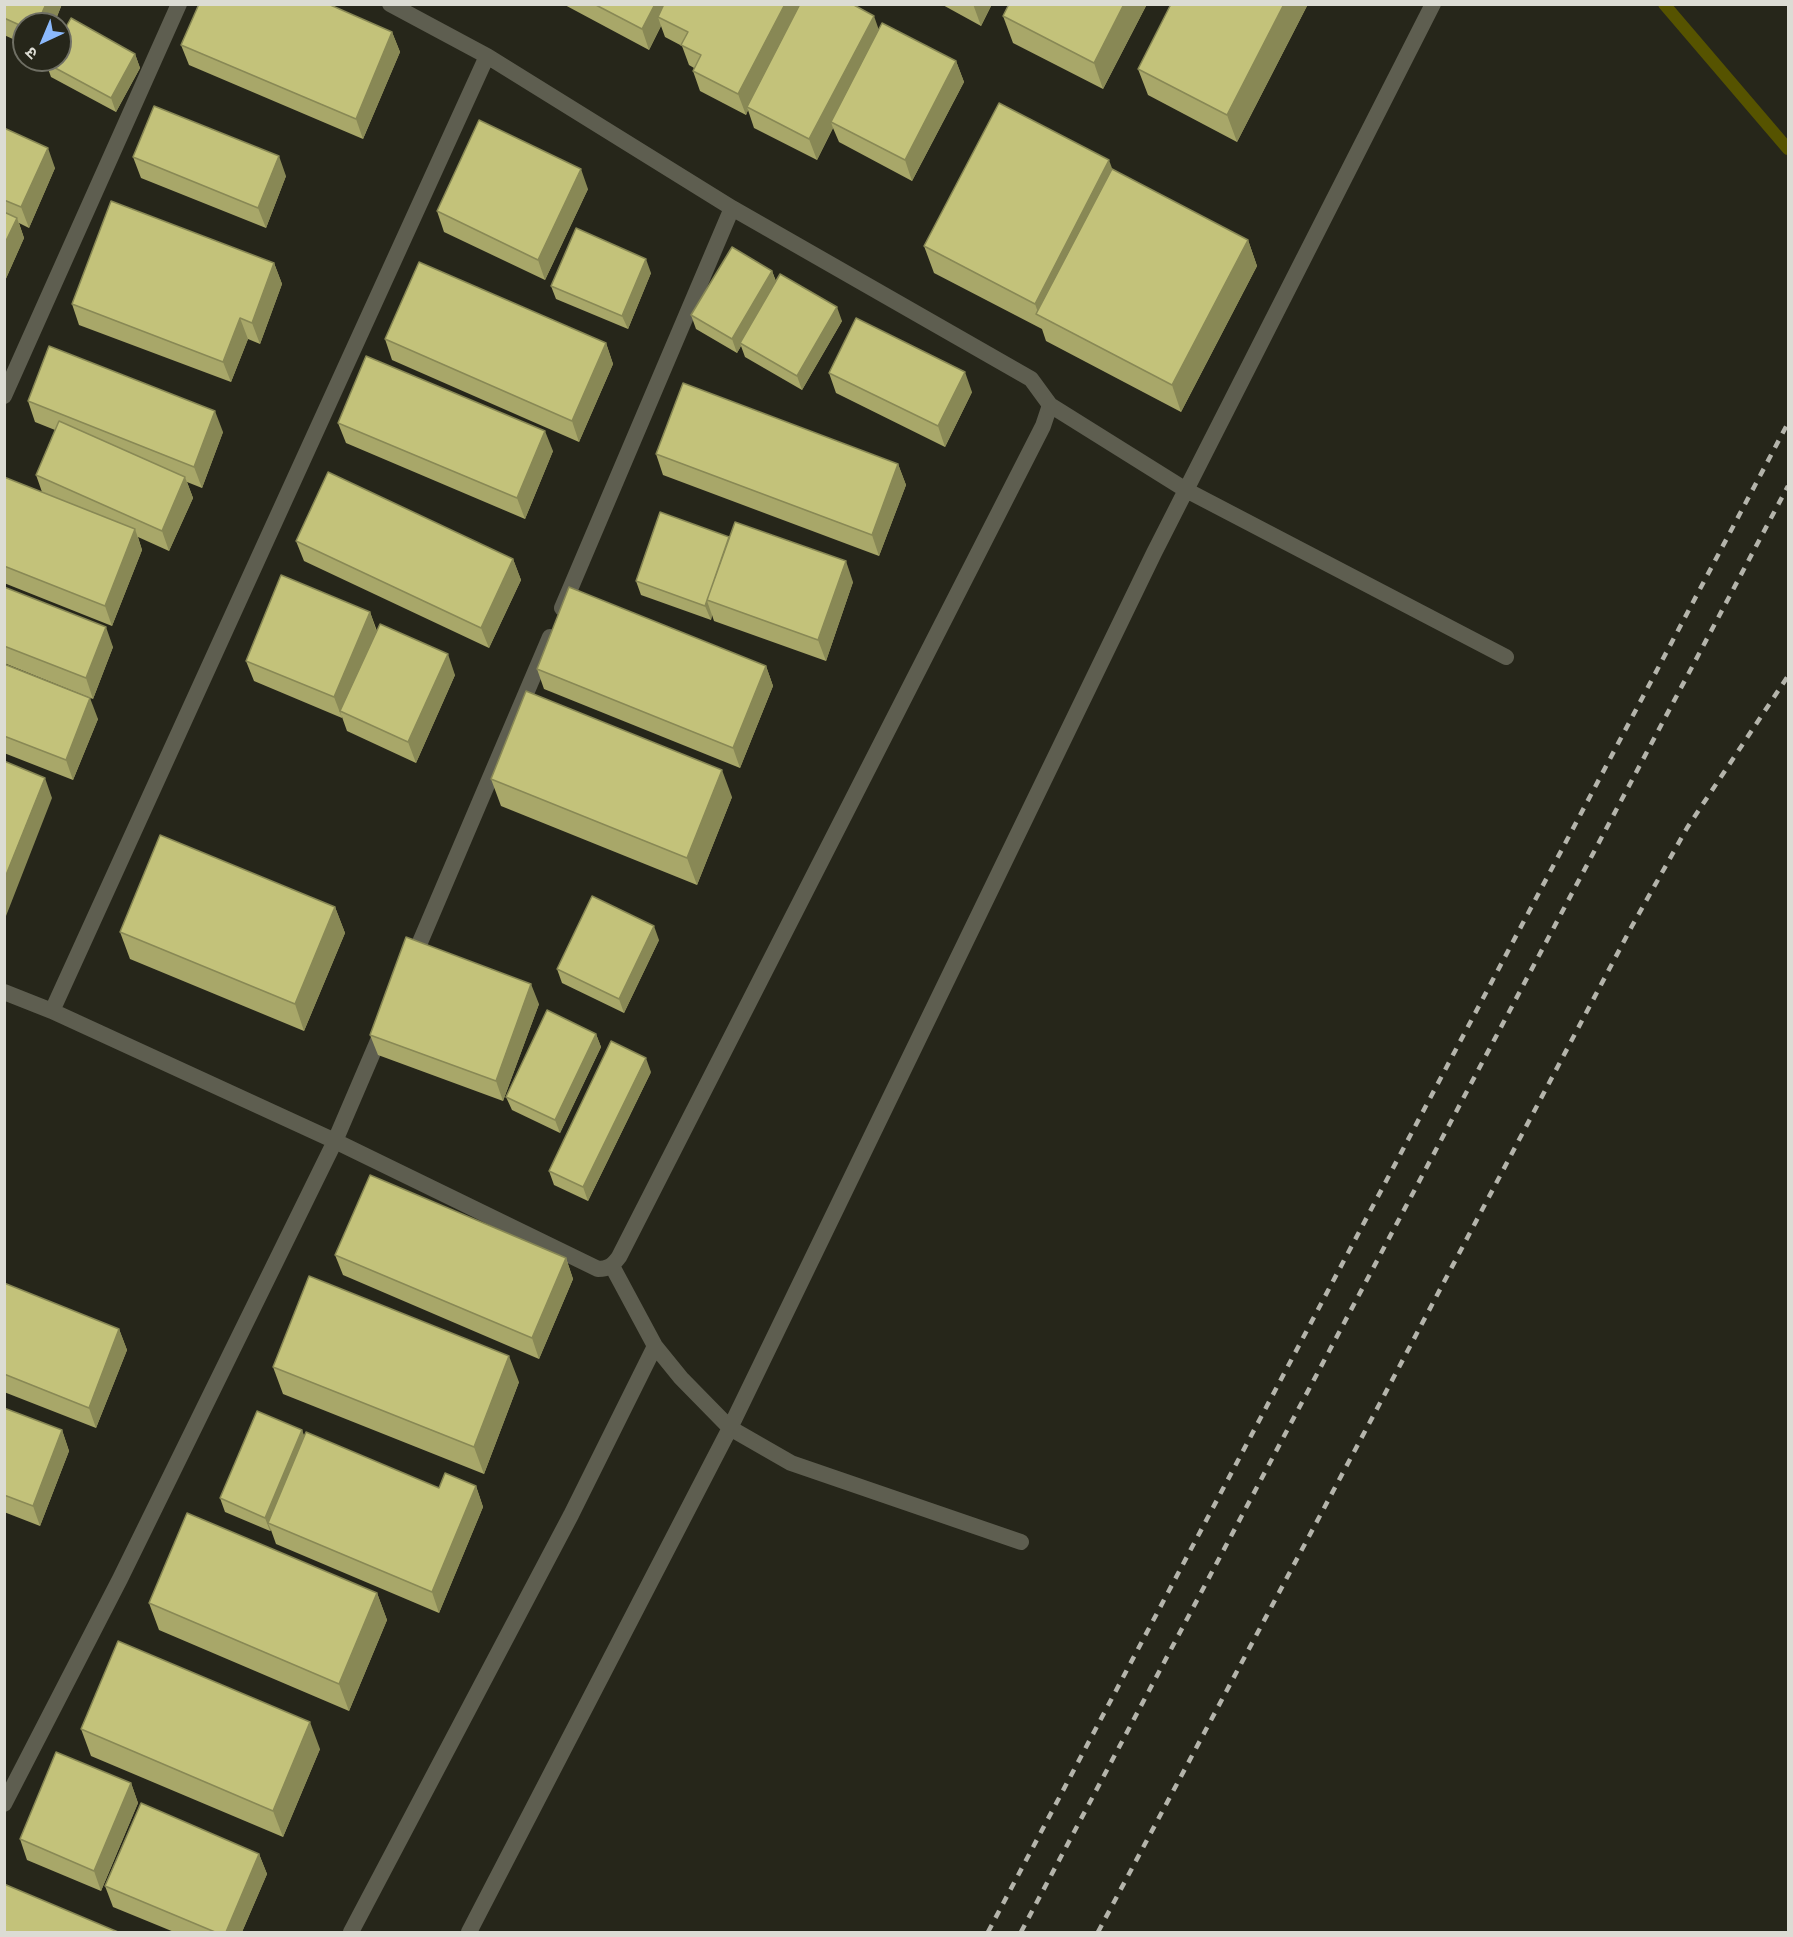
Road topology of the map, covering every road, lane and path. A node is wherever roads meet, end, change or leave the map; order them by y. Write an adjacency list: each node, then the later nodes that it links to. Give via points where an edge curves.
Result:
1 (179, 4): 6 (street)
2 (390, 4): 4 (street)
3 (1433, 4): 8 (street)
4 (487, 56): 5 (street); 13 (street)
5 (732, 208): 7 (street, via 1031,379); 10 (street)
6 (4, 396)
7 (1050, 405): 8 (street); 15 (street, via 1033,447)
8 (1185, 490): 9 (street); 17 (street)
9 (1506, 657)
10 (405, 976)
11 (4, 992): 13 (street)
12 (392, 1009): 14 (street)
13 (52, 1011): 14 (street)
14 (335, 1141): 15 (street, via 598,1269); 19 (street, via 120,1579)
15 (612, 1266): 16 (street)
16 (655, 1346): 17 (street); 20 (street, via 572,1515)
17 (730, 1428): 18 (street, via 791,1463); 21 (street)
18 (1022, 1542)
19 (4, 1804)
20 (351, 1932)
21 (469, 1932)

